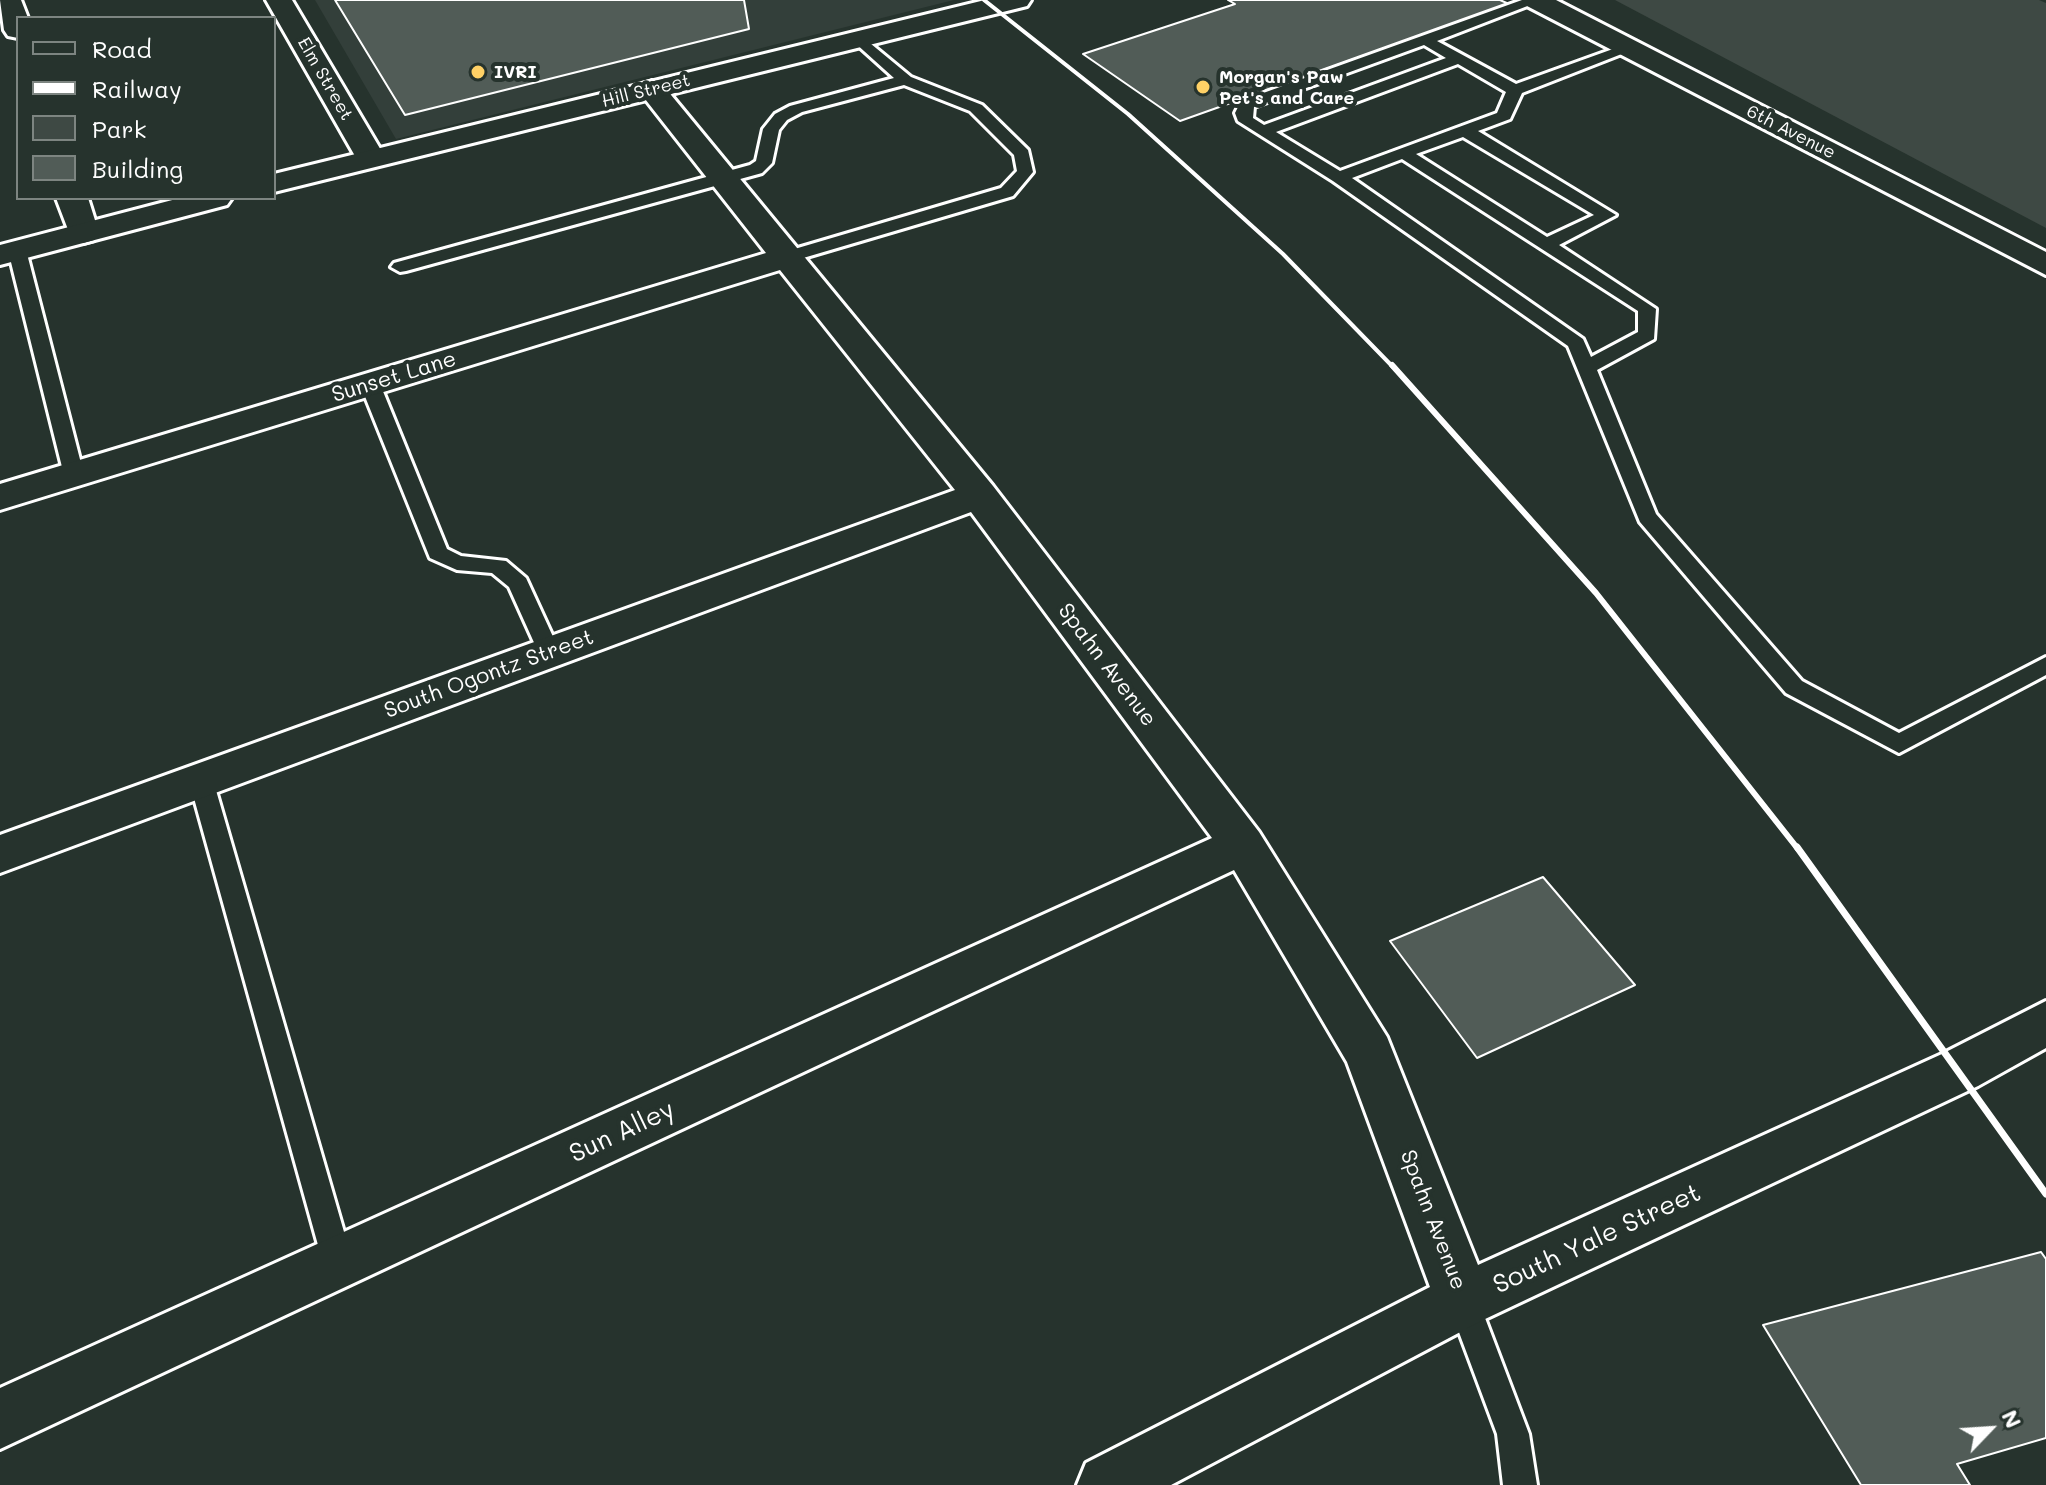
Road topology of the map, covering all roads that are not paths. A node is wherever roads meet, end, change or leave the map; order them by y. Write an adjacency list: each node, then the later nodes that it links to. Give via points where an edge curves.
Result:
1 (8, 0): 5 (street)
2 (279, 0): 16 (street, Elm Street)
3 (1018, 0): 6 (street, Hill Street)
4 (1536, 0): 7 (lane); 8 (street, 6th Avenue)
5 (16, 24)
6 (859, 39): 10 (lane); 11 (street, Hill Street)
7 (1425, 40): 9 (lane); 14 (lane, via 1247,104 1246,121)
8 (1629, 48): 12 (lane); 26 (street, 6th Avenue)
9 (1458, 59): 12 (lane); 14 (lane)
10 (905, 80): 18 (lane, via 781,117 768,138 764,163); 25 (lane, via 976,108 1022,154 1025,172 1007,192)
11 (652, 90): 16 (street, Hill Street); 18 (street, Spahn Avenue)
12 (1515, 90): 13 (lane, via 1504,116)
13 (1464, 130): 15 (lane); 23 (lane, via 1607,215)
14 (1263, 131): 17 (lane)
15 (1403, 153): 17 (lane); 23 (lane)
16 (370, 157): 19 (street, Hill Street)
17 (1339, 177): 28 (lane, via 1576,343)
18 (724, 179): 25 (street, Spahn Avenue); 27 (lane)
19 (276, 182)
20 (73, 200): 22 (street)
21 (208, 200): 22 (street)
22 (83, 233): 24 (street)
23 (1546, 244): 28 (lane, via 1647,309 1647,335)
24 (9, 253): 30 (lane)
25 (787, 257): 29 (street, Sunset Lane); 31 (street, Spahn Avenue)
26 (2046, 265)
27 (400, 267)
28 (1586, 368): 34 (lane, via 1647,517 1794,687 1899,744)
29 (370, 384): 30 (street, Sunset Lane); 33 (lane, via 438,553 457,563 498,566 518,583)
30 (74, 475): 32 (street, Sunset Lane)
31 (979, 495): 33 (street, South Ogontz Street); 36 (street, Spahn Avenue)
32 (0, 497)
33 (549, 652): 35 (street, South Ogontz Street)
34 (2046, 665)
35 (201, 780): 37 (street, South Ogontz Street); 39 (lane)
36 (1243, 845): 39 (street, Sun Alley); 40 (street, Spahn Avenue, via 1369,1053)
37 (0, 854)
38 (2046, 1023): 40 (street, South Yale Street, via 1931,1084)
39 (338, 1263): 41 (street, Sun Alley)
40 (1463, 1300): 42 (street, South Yale Street); 43 (lane, via 1513,1434)
41 (0, 1419)
42 (1108, 1485)
43 (1520, 1485)

